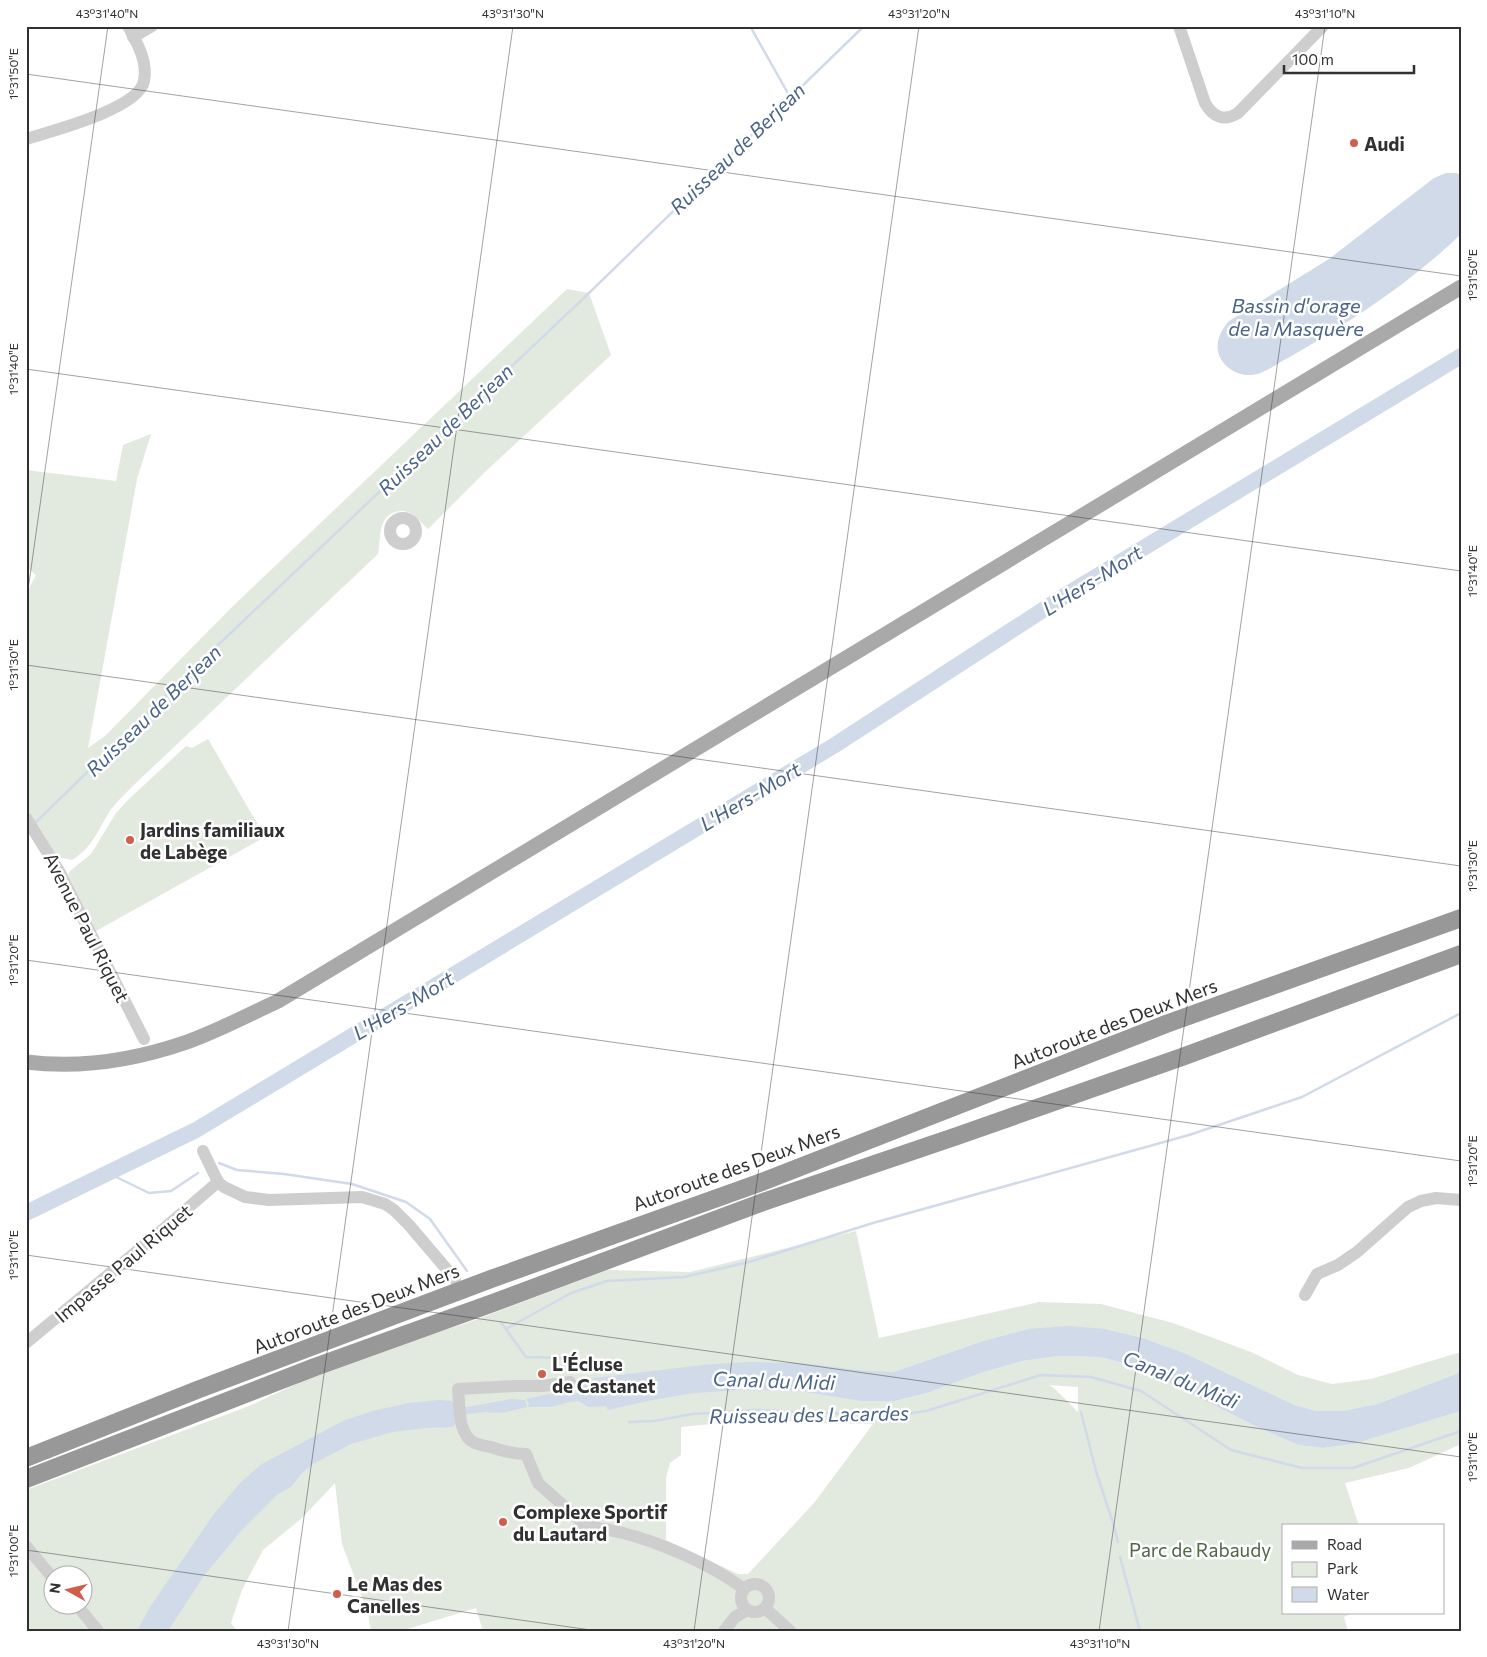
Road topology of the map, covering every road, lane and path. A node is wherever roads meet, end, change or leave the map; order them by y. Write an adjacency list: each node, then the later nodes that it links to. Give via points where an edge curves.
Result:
1 (152, 26): 4 (street)
2 (1179, 26): 3 (street, via 1205,103 1215,116 1225,118 1238,113)
3 (1323, 26)
4 (131, 31): 5 (street, via 145,67 140,91 100,115)
5 (26, 139)
6 (1461, 287): 11 (main road, via 278,1001 188,1042 124,1059 93,1064)
7 (26, 818): 10 (street, Avenue Paul Riquet, via 59,871)
8 (1461, 918): 19 (highway, Autoroute des Deux Mers, via 1166,1024 758,1183 197,1390)
9 (1461, 954): 20 (highway, via 1172,1061 757,1204 315,1367)
10 (144, 1039)
11 (26, 1062)
12 (203, 1151): 13 (street)
13 (218, 1182): 15 (street, via 233,1192 256,1199 362,1197 375,1200 394,1210); 17 (street, Impasse Paul Riquet)
14 (1461, 1200): 16 (street, via 1436,1198 1408,1207 1357,1252 1317,1274)
15 (455, 1278)
16 (1305, 1295)
17 (26, 1343)
18 (570, 1382): 23 (street, via 458,1389 465,1435 474,1443 526,1454 538,1483 583,1523 592,1522 596,1528 636,1537 684,1555 720,1572)
19 (26, 1458)
20 (26, 1479)
21 (26, 1546): 22 (street)
22 (42, 1565)
23 (744, 1589): 24 (street, via 754,1584 765,1588 769,1598); 25 (street, via 741,1600)
24 (765, 1608): 25 (street, via 753,1612); 29 (street)
25 (748, 1610): 28 (street, via 735,1617)
26 (84, 1614): 27 (street)
27 (98, 1631)
28 (724, 1631)
29 (790, 1631)

